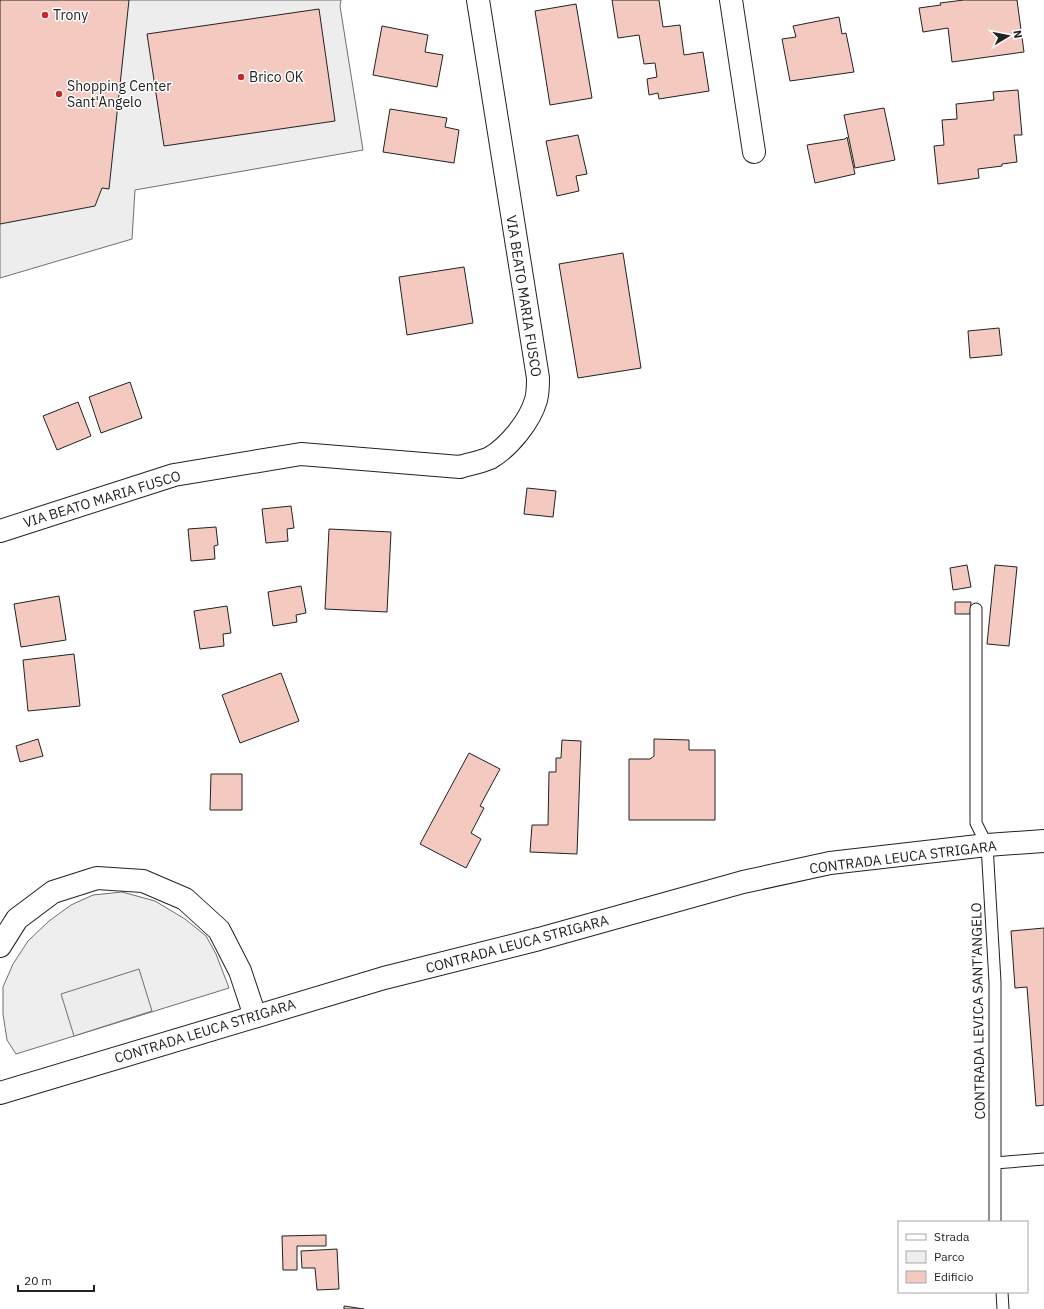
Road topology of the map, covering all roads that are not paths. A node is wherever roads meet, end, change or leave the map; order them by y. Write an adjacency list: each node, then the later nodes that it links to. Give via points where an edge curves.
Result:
1 (478, 0): 4 (street, VIA BEATO MARIA FUSCO, via 538,378 536,400 517,435 490,458 460,467 301,454 174,475)
2 (731, 0): 3 (street)
3 (754, 152)
4 (0, 531)
5 (976, 609): 7 (lane, CONTRADA LEVICA SANT'ANGELO, via 976,823)
6 (1044, 841): 7 (street, CONTRADA LEUCA STRIGARA)
7 (987, 845): 9 (street, CONTRADA LEUCA STRIGARA, via 830,863 743,882 539,939 384,978); 12 (lane, CONTRADA LEVICA SANT'ANGELO, via 995,982)
8 (0, 946): 9 (street, via 17,919 53,892 97,878 143,881 185,899 219,930 240,971)
9 (255, 1016): 10 (street, CONTRADA LEUCA STRIGARA)
10 (0, 1092)
11 (1044, 1159): 12 (lane)
12 (995, 1164): 13 (lane, CONTRADA LEVICA SANT'ANGELO)
13 (995, 1221)
14 (1002, 1293): 15 (lane)
15 (1003, 1309)

